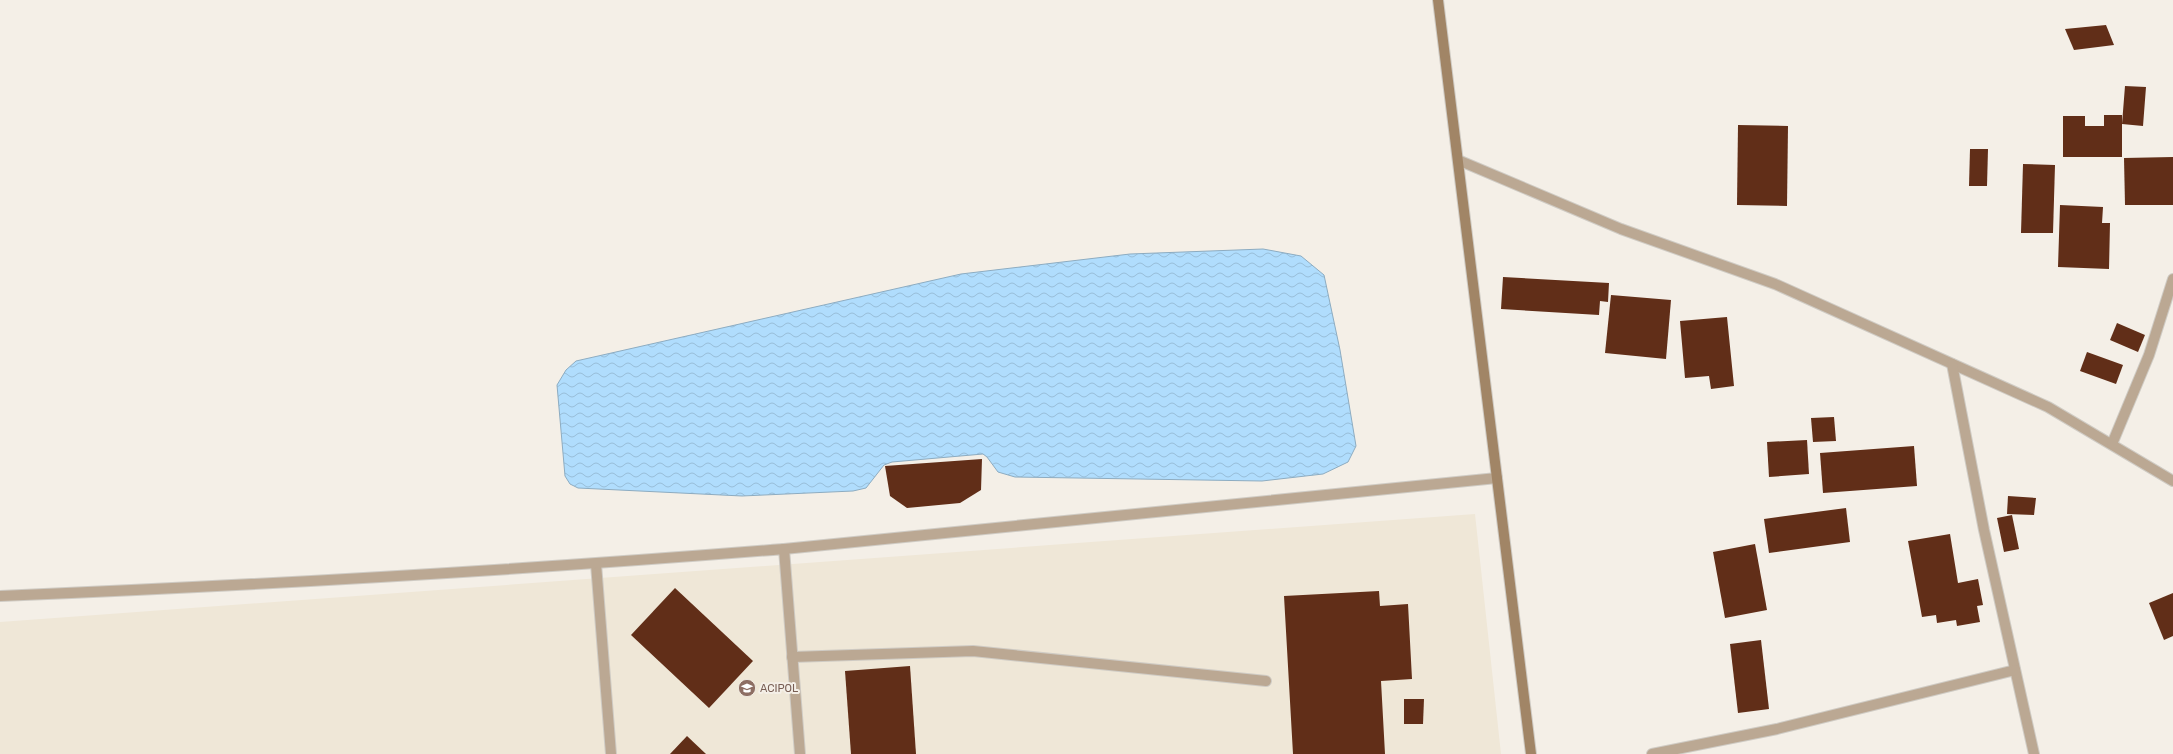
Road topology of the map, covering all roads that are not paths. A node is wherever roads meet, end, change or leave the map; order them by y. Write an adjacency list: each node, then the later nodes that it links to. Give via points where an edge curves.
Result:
1 (1438, 0): 2 (street)
2 (1458, 160): 4 (street, via 1621,229 1775,284); 6 (street)
3 (2173, 279): 5 (street, via 2149,356)
4 (1952, 364): 5 (street, via 2048,407); 12 (street, via 1984,530)
5 (2112, 444): 7 (street)
6 (1497, 478): 8 (street); 16 (street)
7 (2173, 481)
8 (784, 549): 9 (street); 11 (street)
9 (596, 564): 10 (street, via 243,585); 14 (street)
10 (0, 596)
11 (792, 656): 13 (street, via 973,651); 15 (street)
12 (2015, 670): 17 (street, via 1777,729); 18 (street)
13 (1266, 681)
14 (611, 754)
15 (800, 754)
16 (1531, 754)
17 (1652, 754)
18 (2034, 754)

